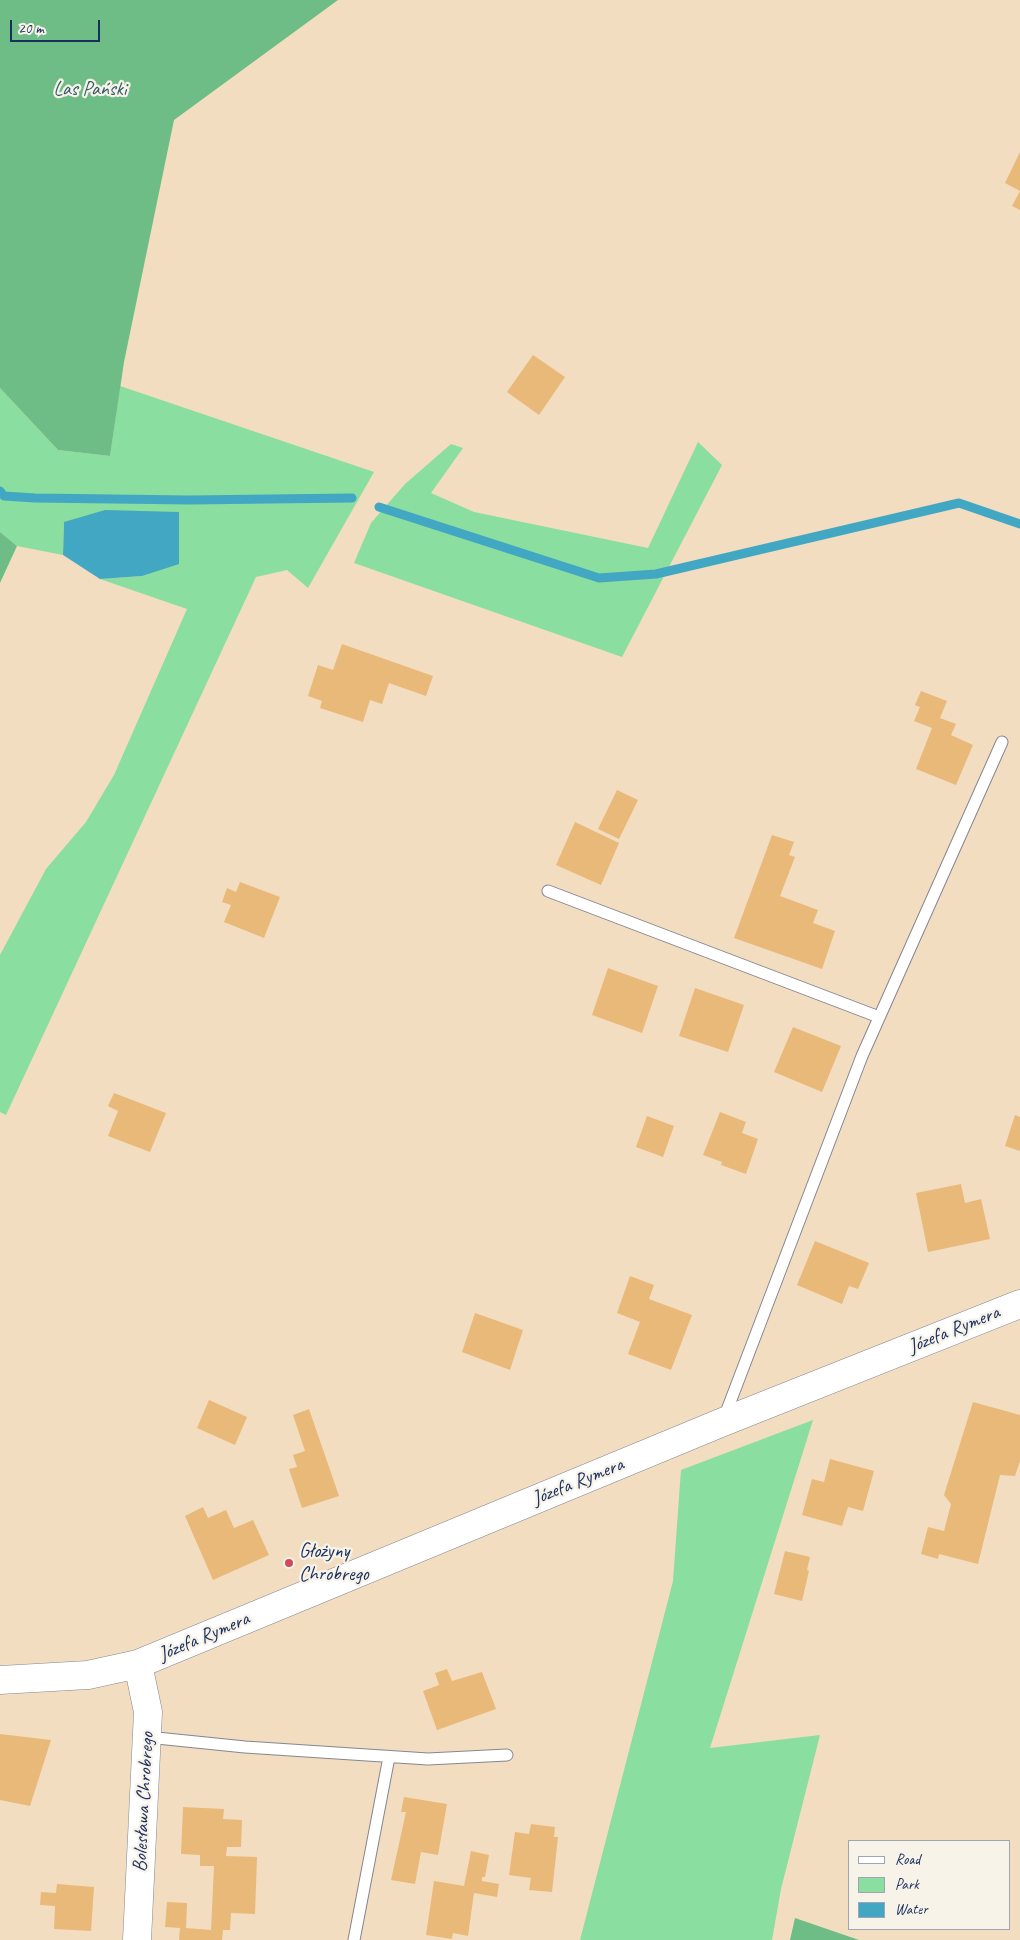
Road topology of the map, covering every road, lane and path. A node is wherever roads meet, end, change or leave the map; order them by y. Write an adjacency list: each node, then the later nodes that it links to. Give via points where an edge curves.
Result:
1 (1002, 742): 3 (lane)
2 (548, 891): 3 (lane)
3 (879, 1017): 5 (lane)
4 (1020, 1304): 5 (street, Józefa Rymera)
5 (723, 1422): 6 (street, Józefa Rymera)
6 (138, 1664): 7 (street, Józefa Rymera, via 88,1675); 8 (street, Bolesława Chrobrego, via 148,1712)
7 (0, 1680)
8 (147, 1737): 10 (lane); 11 (street, Bolesława Chrobrego)
9 (507, 1755): 10 (lane, via 428,1759)
10 (389, 1757): 12 (lane)
11 (137, 1940)
12 (354, 1940)

